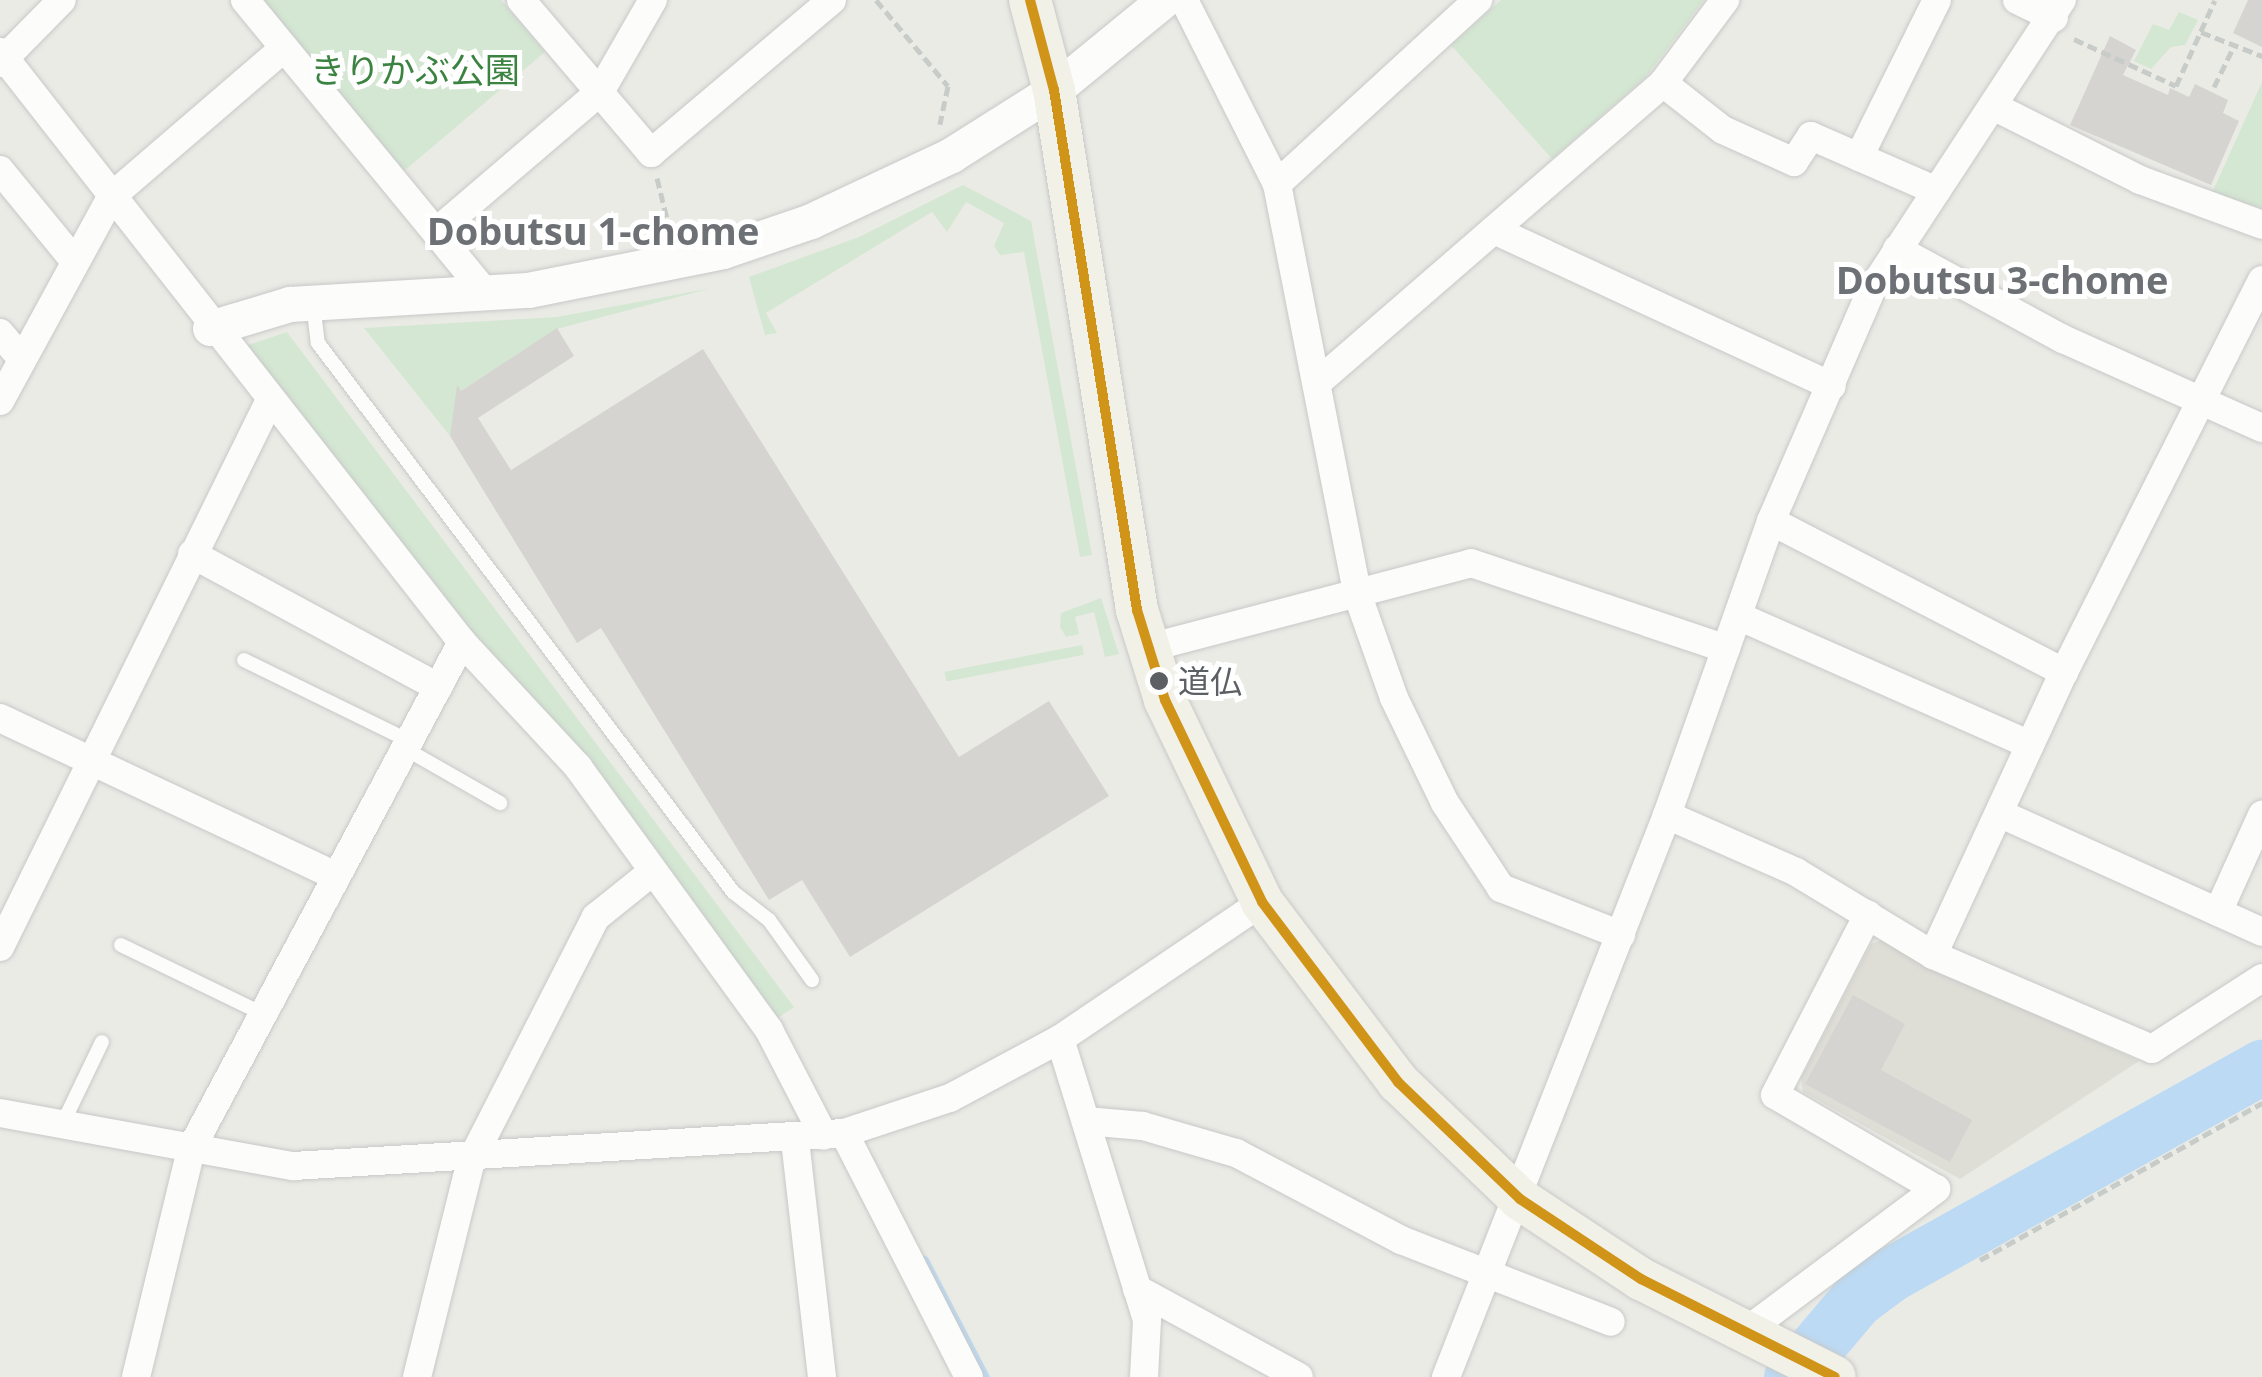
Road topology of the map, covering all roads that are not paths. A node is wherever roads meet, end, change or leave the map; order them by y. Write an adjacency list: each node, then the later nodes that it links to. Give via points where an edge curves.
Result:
1 (62, 0): 15 (street)
2 (246, 0): 14 (street)
3 (521, 0): 18 (street)
4 (654, 0): 18 (street)
5 (832, 0): 18 (street, via 651,153)
6 (1030, 0): 17 (main road)
7 (1164, 0): 17 (street)
8 (1184, 0): 22 (street)
9 (1478, 0): 22 (street)
10 (1725, 0): 16 (street)
11 (1937, 0): 20 (street)
12 (2017, 0): 13 (street)
13 (2055, 15): 19 (street)
14 (284, 48): 24 (street); 27 (street)
15 (2, 58): 24 (street)
16 (1664, 83): 20 (street, via 1723,130 1794,162 1812,136); 26 (street)
17 (1054, 90): 31 (street, via 951,155 811,221 677,263); 47 (main road, via 1110,464)
18 (600, 92): 27 (street)
19 (1995, 107): 23 (street); 25 (street, via 2140,180)
20 (1859, 157): 23 (street)
21 (0, 170): 29 (street)
22 (1277, 184): 36 (street)
23 (1937, 191): 28 (street)
24 (112, 196): 29 (street); 33 (street)
25 (2262, 225)
26 (1494, 230): 36 (street); 37 (street)
27 (437, 231): 31 (street)
28 (1897, 249): 37 (street); 40 (street)
29 (72, 258): 35 (street)
30 (2262, 280): 40 (street)
31 (486, 292): 32 (street)
32 (313, 303): 33 (street, via 248,312); 71 (lane, via 318,343 733,892 770,920)
33 (210, 328): 39 (street)
34 (0, 333): 35 (street)
35 (21, 358): 38 (street)
36 (1317, 383): 44 (street)
37 (1832, 386): 42 (street)
38 (0, 401)
39 (269, 402): 43 (street); 46 (street)
40 (2201, 402): 41 (street); 50 (street)
41 (2262, 428)
42 (1771, 521): 45 (street); 50 (street)
43 (192, 554): 51 (street); 55 (street)
44 (1356, 593): 47 (street); 48 (street, via 1471,562); 66 (street, via 1436,786 1501,888)
45 (1738, 616): 48 (street); 54 (street)
46 (462, 642): 51 (street); 60 (street, via 578,766)
47 (1148, 648): 62 (main road, via 1197,774)
48 (1726, 649): 58 (street)
49 (244, 660): 53 (lane)
50 (2064, 672): 54 (street)
51 (438, 687): 53 (street)
52 (0, 718): 55 (street)
53 (407, 744): 56 (lane); 61 (street)
54 (2030, 745): 57 (street)
55 (88, 760): 61 (street); 68 (street)
56 (500, 803)
57 (2000, 814): 63 (street); 69 (street)
58 (1666, 815): 64 (street, via 1796,872); 66 (street)
59 (2262, 815): 63 (street)
60 (652, 872): 78 (street, via 770,1030); 81 (street, via 596,917)
61 (336, 876): 72 (street)
62 (1262, 902): 73 (street); 82 (main road, via 1386,1068)
63 (2218, 912): 65 (street)
64 (1868, 915): 69 (street); 86 (street, via 1775,1095 1936,1188)
65 (2262, 932)
66 (1620, 935): 82 (street)
67 (121, 945): 72 (lane)
68 (0, 947)
69 (1933, 954): 70 (street, via 2152,1049)
70 (2262, 978)
71 (812, 980)
72 (263, 1014): 80 (street)
73 (1060, 1040): 76 (street); 78 (street, via 950,1098)
74 (102, 1042): 77 (lane)
75 (0, 1114): 77 (street)
76 (1086, 1121): 83 (street, via 1143,1126 1236,1153 1401,1240); 84 (street)
77 (62, 1125): 80 (street)
78 (834, 1135): 79 (street); 90 (street)
79 (794, 1140): 81 (street); 89 (street)
80 (191, 1149): 81 (street, via 292,1166); 87 (street)
81 (471, 1161): 88 (street)
82 (1520, 1199): 83 (street); 86 (main road)
83 (1489, 1275): 85 (street); 93 (street)
84 (1137, 1290): 91 (street, via 1147,1320); 92 (street)
85 (1611, 1322)
86 (1747, 1339): 94 (main road)
87 (136, 1377)
88 (417, 1377)
89 (822, 1377)
90 (969, 1377)
91 (1144, 1377)
92 (1298, 1377)
93 (1446, 1377)
94 (1835, 1377)

